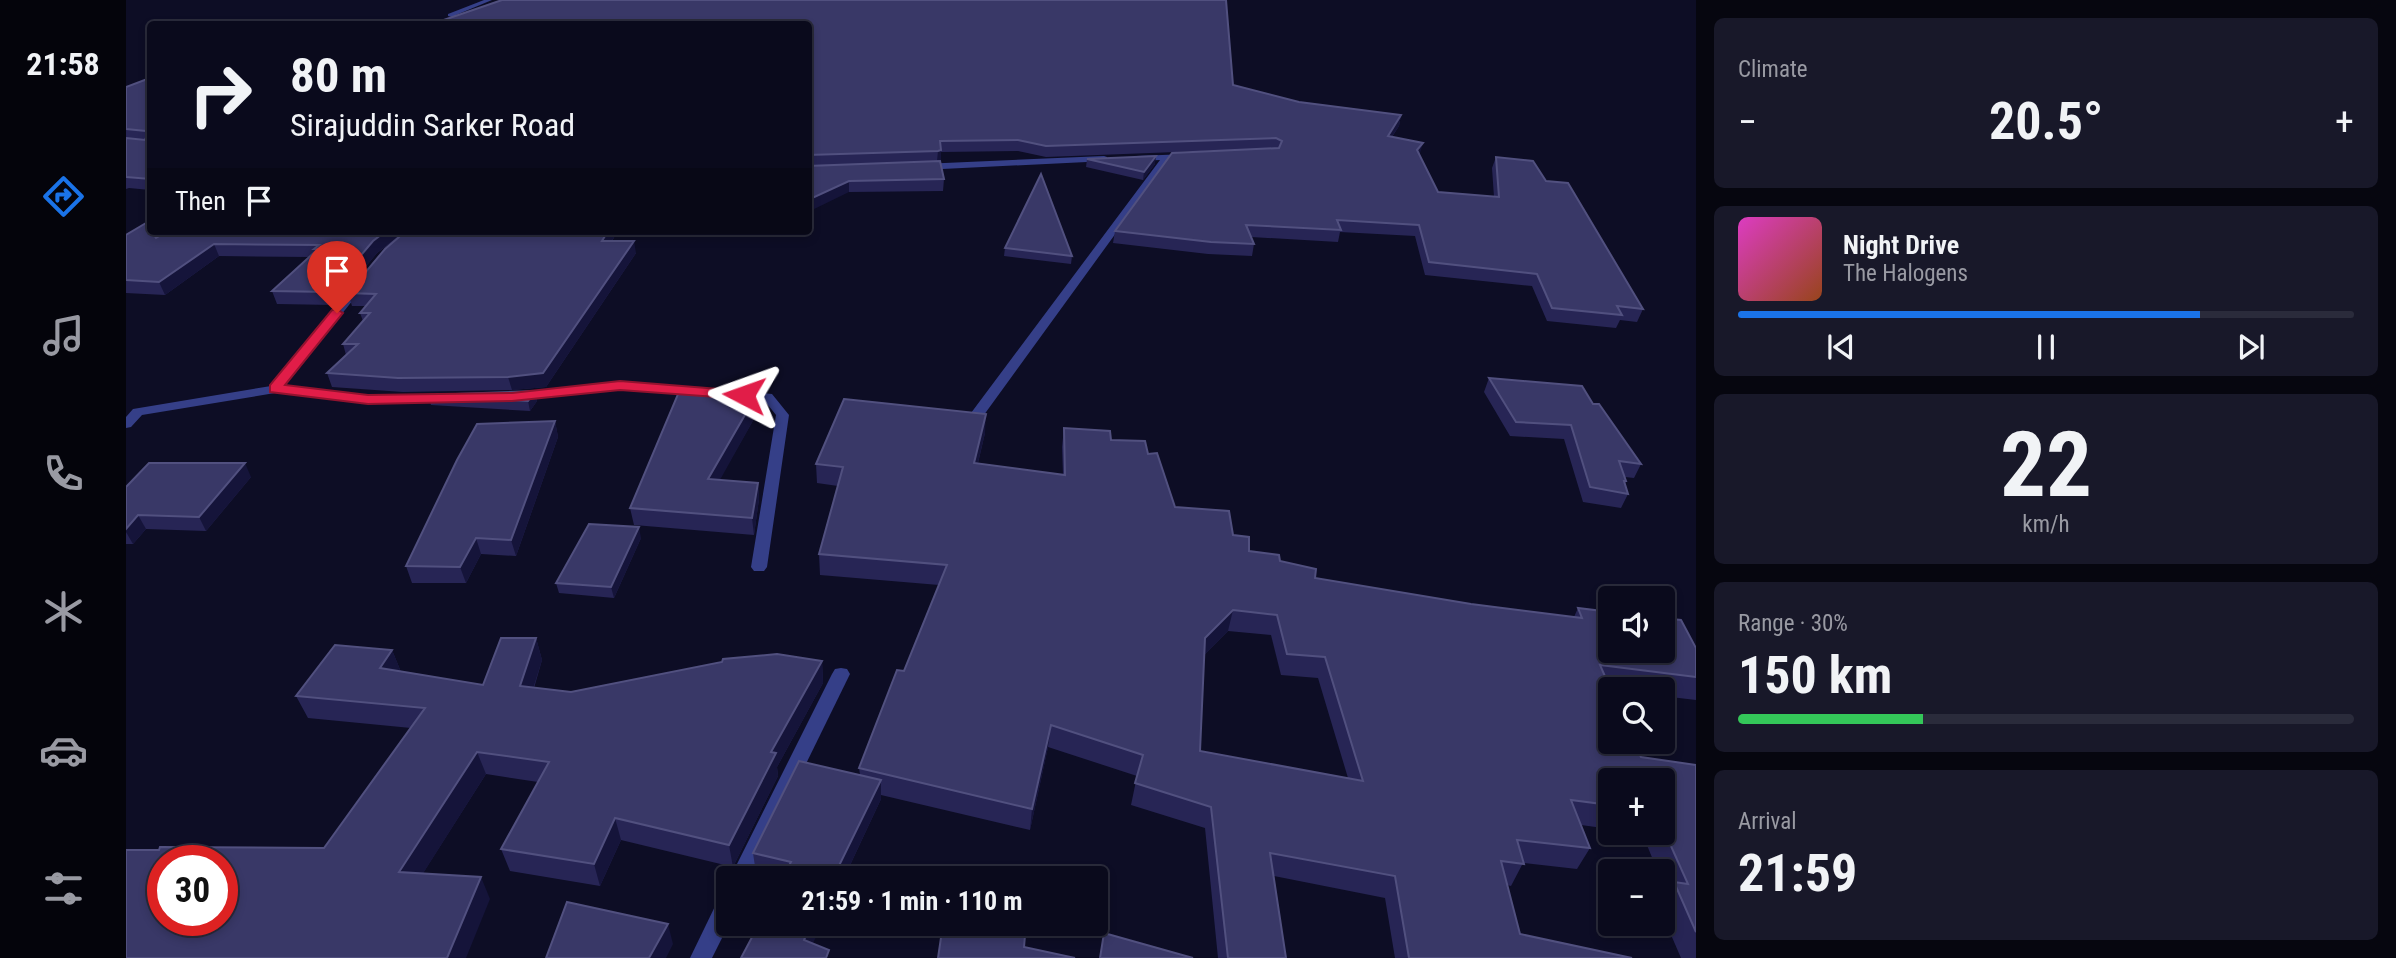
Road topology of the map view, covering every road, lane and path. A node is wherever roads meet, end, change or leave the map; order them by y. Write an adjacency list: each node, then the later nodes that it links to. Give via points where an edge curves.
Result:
1 (489, 0): 2 (street, via 450,15 460,18)
2 (456, 21)
3 (1167, 157): 4 (street); 5 (street); 12 (street)
4 (1127, 158)
5 (1200, 158)
6 (1113, 159): 7 (street)
7 (915, 167)
8 (366, 277): 9 (street)
9 (275, 388): 11 (street, via 368,399); 13 (street, via 138,412)
10 (499, 397): 14 (street, via 620,386 768,397 783,415)
11 (459, 398)
12 (976, 416)
13 (126, 424)
14 (759, 567)
15 (841, 674): 16 (street)
16 (746, 866)
17 (716, 927): 18 (street)
18 (701, 958)

